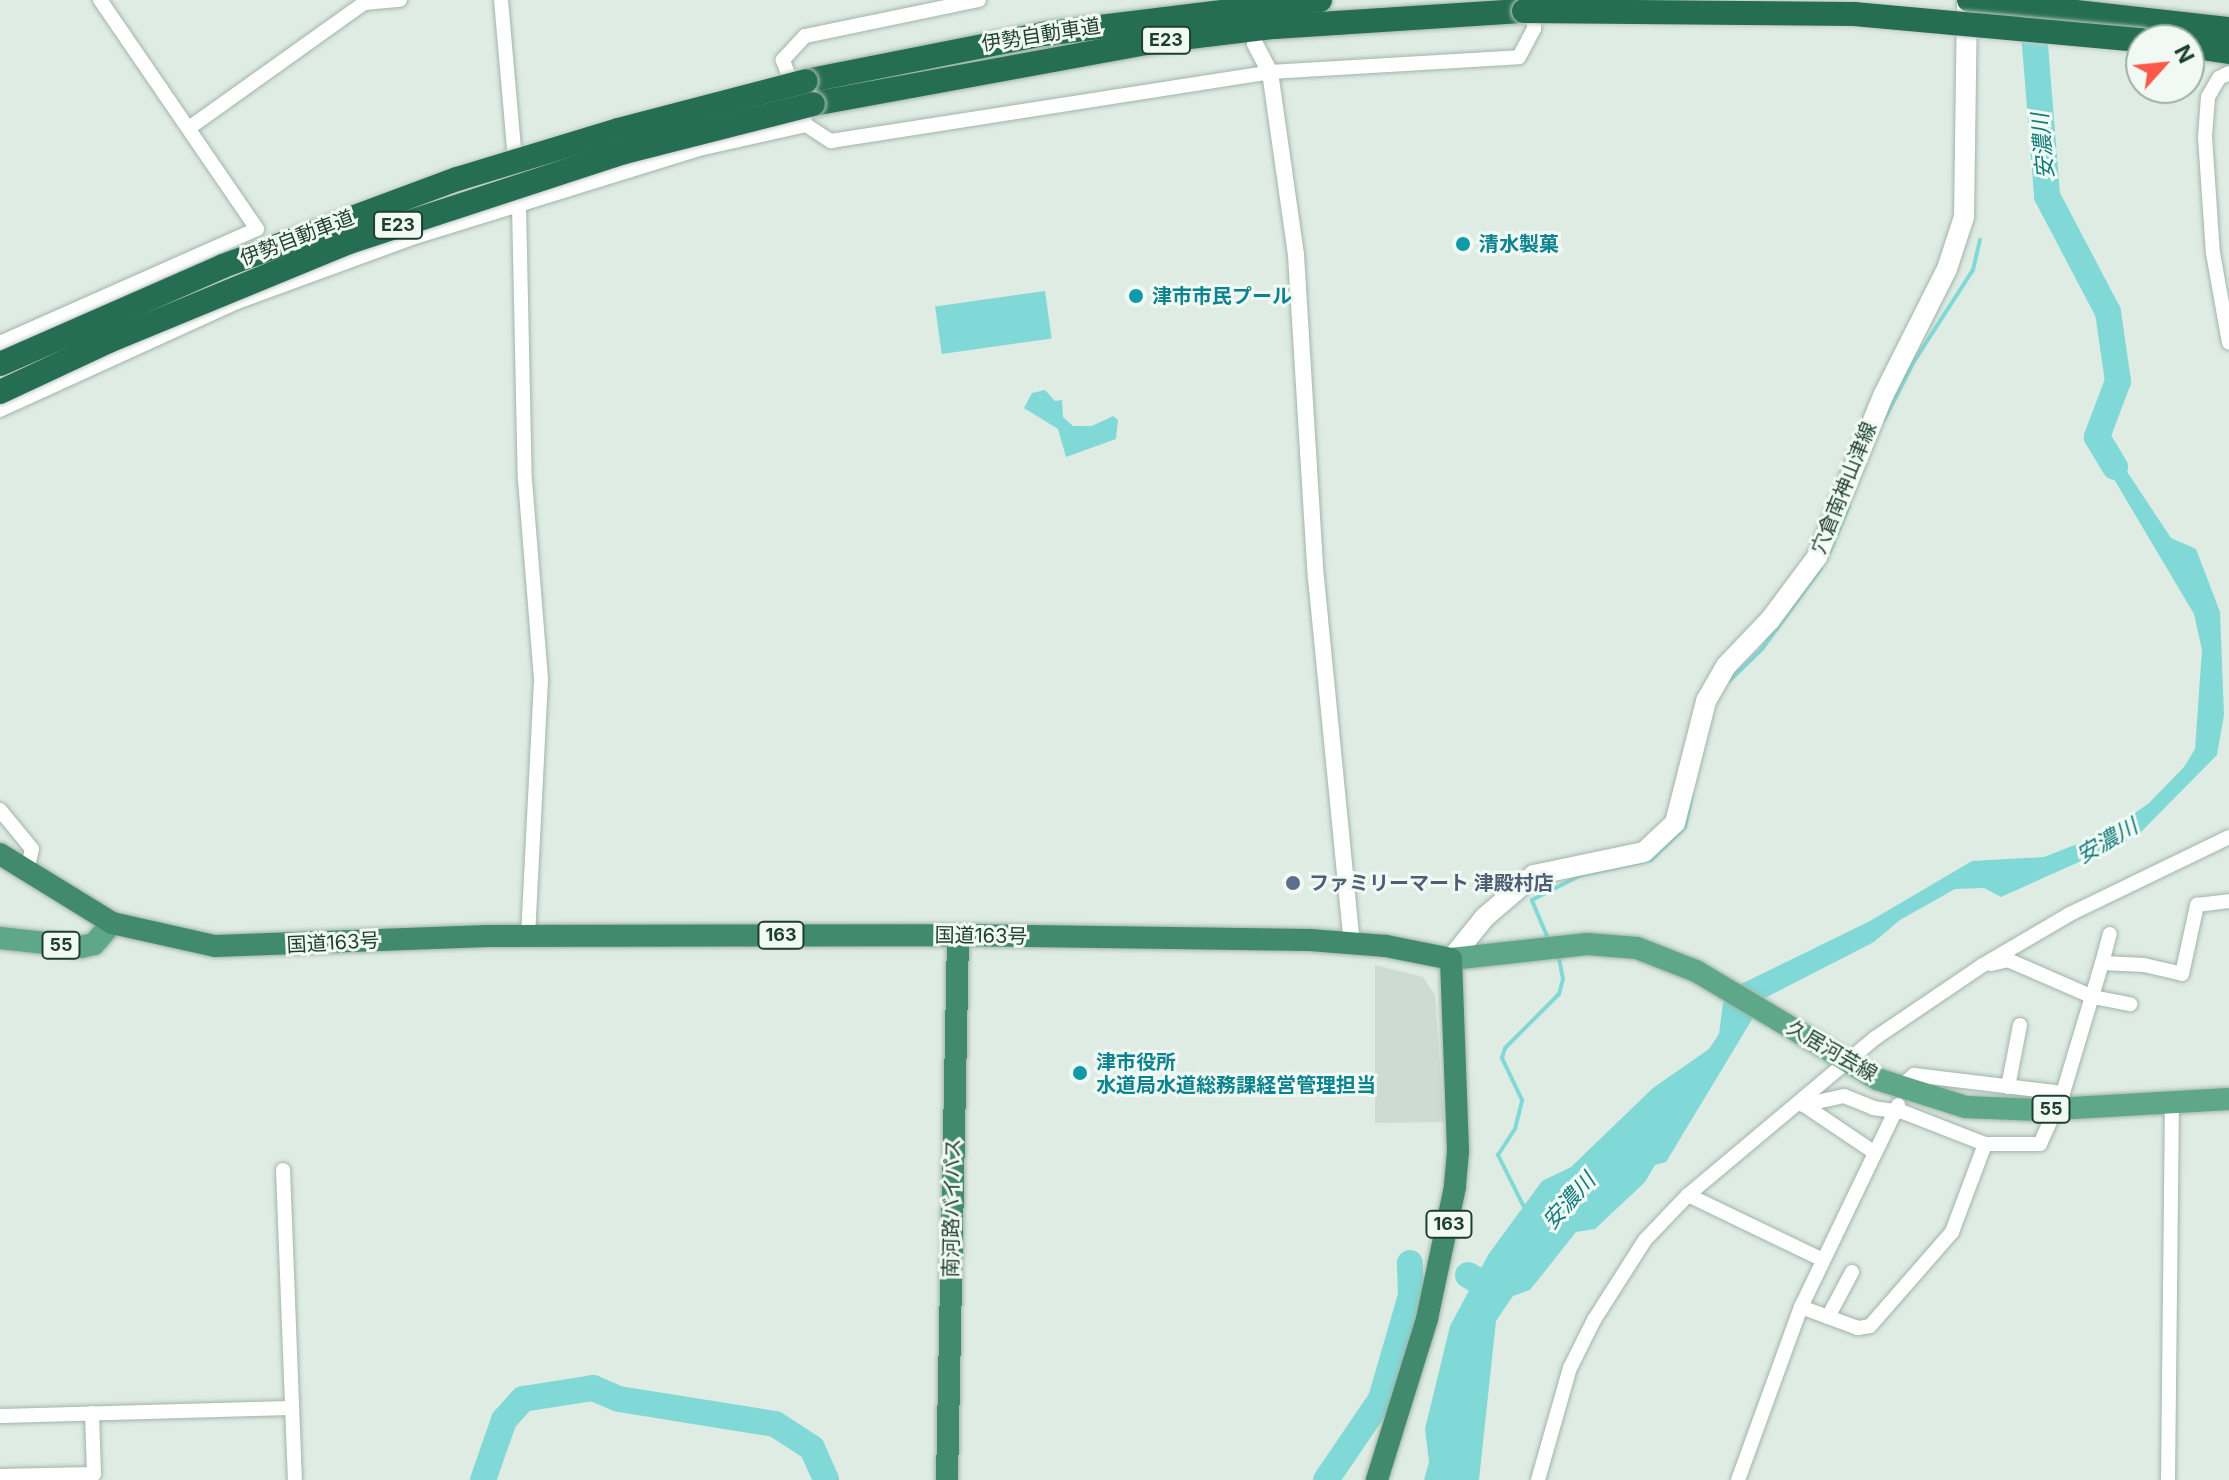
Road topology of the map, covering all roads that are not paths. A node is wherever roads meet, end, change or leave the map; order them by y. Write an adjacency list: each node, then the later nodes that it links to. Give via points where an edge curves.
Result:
1 (100, 0): 16 (street)
2 (400, 0): 16 (street, via 364,3)
3 (501, 0): 17 (street)
4 (979, 0): 15 (street, via 805,36 783,60)
5 (1320, 0): 15 (highway, 伊勢自動車道 / E23, via 1043,34)
6 (1968, 0): 8 (highway); 34 (main road, 穴倉南神山津線, via 1964,217 1947,269 1883,396 1817,557 1770,620 1726,666 1706,701 1675,823 1644,852 1534,875 1485,917)
7 (1529, 5): 9 (highway, 伊勢自動車道 / E23, bridge, via 1854,14); 13 (street, via 1534,29 1519,57); 15 (highway, 伊勢自動車道 / E23, via 1156,41)
8 (2229, 29)
9 (2125, 38)
10 (1255, 44): 13 (street)
11 (2205, 48): 12 (highway)
12 (2229, 52)
13 (1270, 72): 15 (street, via 831,141); 33 (street, via 1296,255 1316,578)
14 (2229, 73): 19 (street, via 2219,78 2208,97 2205,137 2212,240)
15 (808, 103): 17 (street, via 699,149); 20 (highway, 伊勢自動車道 / E23, bridge, via 618,130 457,179 223,266); 21 (highway, 伊勢自動車道 / E23, bridge, via 625,152 349,242)
16 (189, 128): 18 (street, via 257,229)
17 (519, 205): 22 (street, via 237,302); 31 (street, via 525,480 541,680)
18 (0, 343)
19 (2229, 343)
20 (0, 364)
21 (0, 392)
22 (0, 410)
23 (0, 810): 26 (street, via 32,849)
24 (2229, 837): 36 (street, via 2070,914)
25 (0, 854): 26 (highway, 国道163号 / 163)
26 (26, 874): 28 (highway, 国道163号 / 163)
27 (2229, 901): 35 (street, via 2197,905 2182,974)
28 (112, 923): 31 (highway, 国道163号 / 163, via 226,946); 32 (main road, 55, via 94,944 81,947)
29 (2110, 934): 35 (street)
30 (958, 935): 31 (highway, 国道163号 / 163); 33 (highway, 国道163号 / 163); 61 (highway, 南河路バイパス)
31 (528, 936)
32 (0, 938)
33 (1352, 943): 34 (highway, 国道163号 / 163)
34 (1451, 959): 40 (main road, 久居河芸線 / 55, via 1587,944 1637,948 1696,971); 62 (highway, 163, via 1455,1187 1427,1319)
35 (2102, 963): 37 (street)
36 (1983, 965): 37 (street, via 2008,960); 40 (street)
37 (2093, 997): 38 (street); 45 (street)
38 (2130, 1004)
39 (2020, 1025): 42 (street)
40 (1844, 1060): 45 (main road, 久居河芸線 / 55, via 1877,1079 1938,1100 1993,1109); 46 (street)
41 (1906, 1082): 42 (street, via 1914,1075)
42 (2008, 1087): 45 (street)
43 (2229, 1099): 44 (main road, 久居河芸線 / 55)
44 (2172, 1100): 45 (main road, 久居河芸線 / 55); 65 (street)
45 (2059, 1101): 48 (street, via 2040,1144)
46 (1800, 1103): 47 (street, via 1844,1096 1873,1108); 49 (street); 51 (street)
47 (1897, 1107): 48 (street); 49 (street)
48 (1985, 1144): 55 (street, via 1952,1232 1870,1326 1858,1328)
49 (1875, 1153): 52 (street)
50 (283, 1170): 56 (street)
51 (1688, 1195): 52 (street); 63 (street, via 1645,1240 1594,1320 1570,1368)
52 (1821, 1259): 54 (street)
53 (1852, 1272): 55 (street)
54 (1801, 1307): 55 (street); 64 (street)
55 (1828, 1317)
56 (292, 1408): 57 (street); 60 (street)
57 (92, 1413): 58 (street); 59 (street, via 94,1474)
58 (0, 1416)
59 (0, 1476)
60 (295, 1480)
61 (947, 1480)
62 (1377, 1480)
63 (1538, 1480)
64 (1738, 1480)
65 (2168, 1480)

